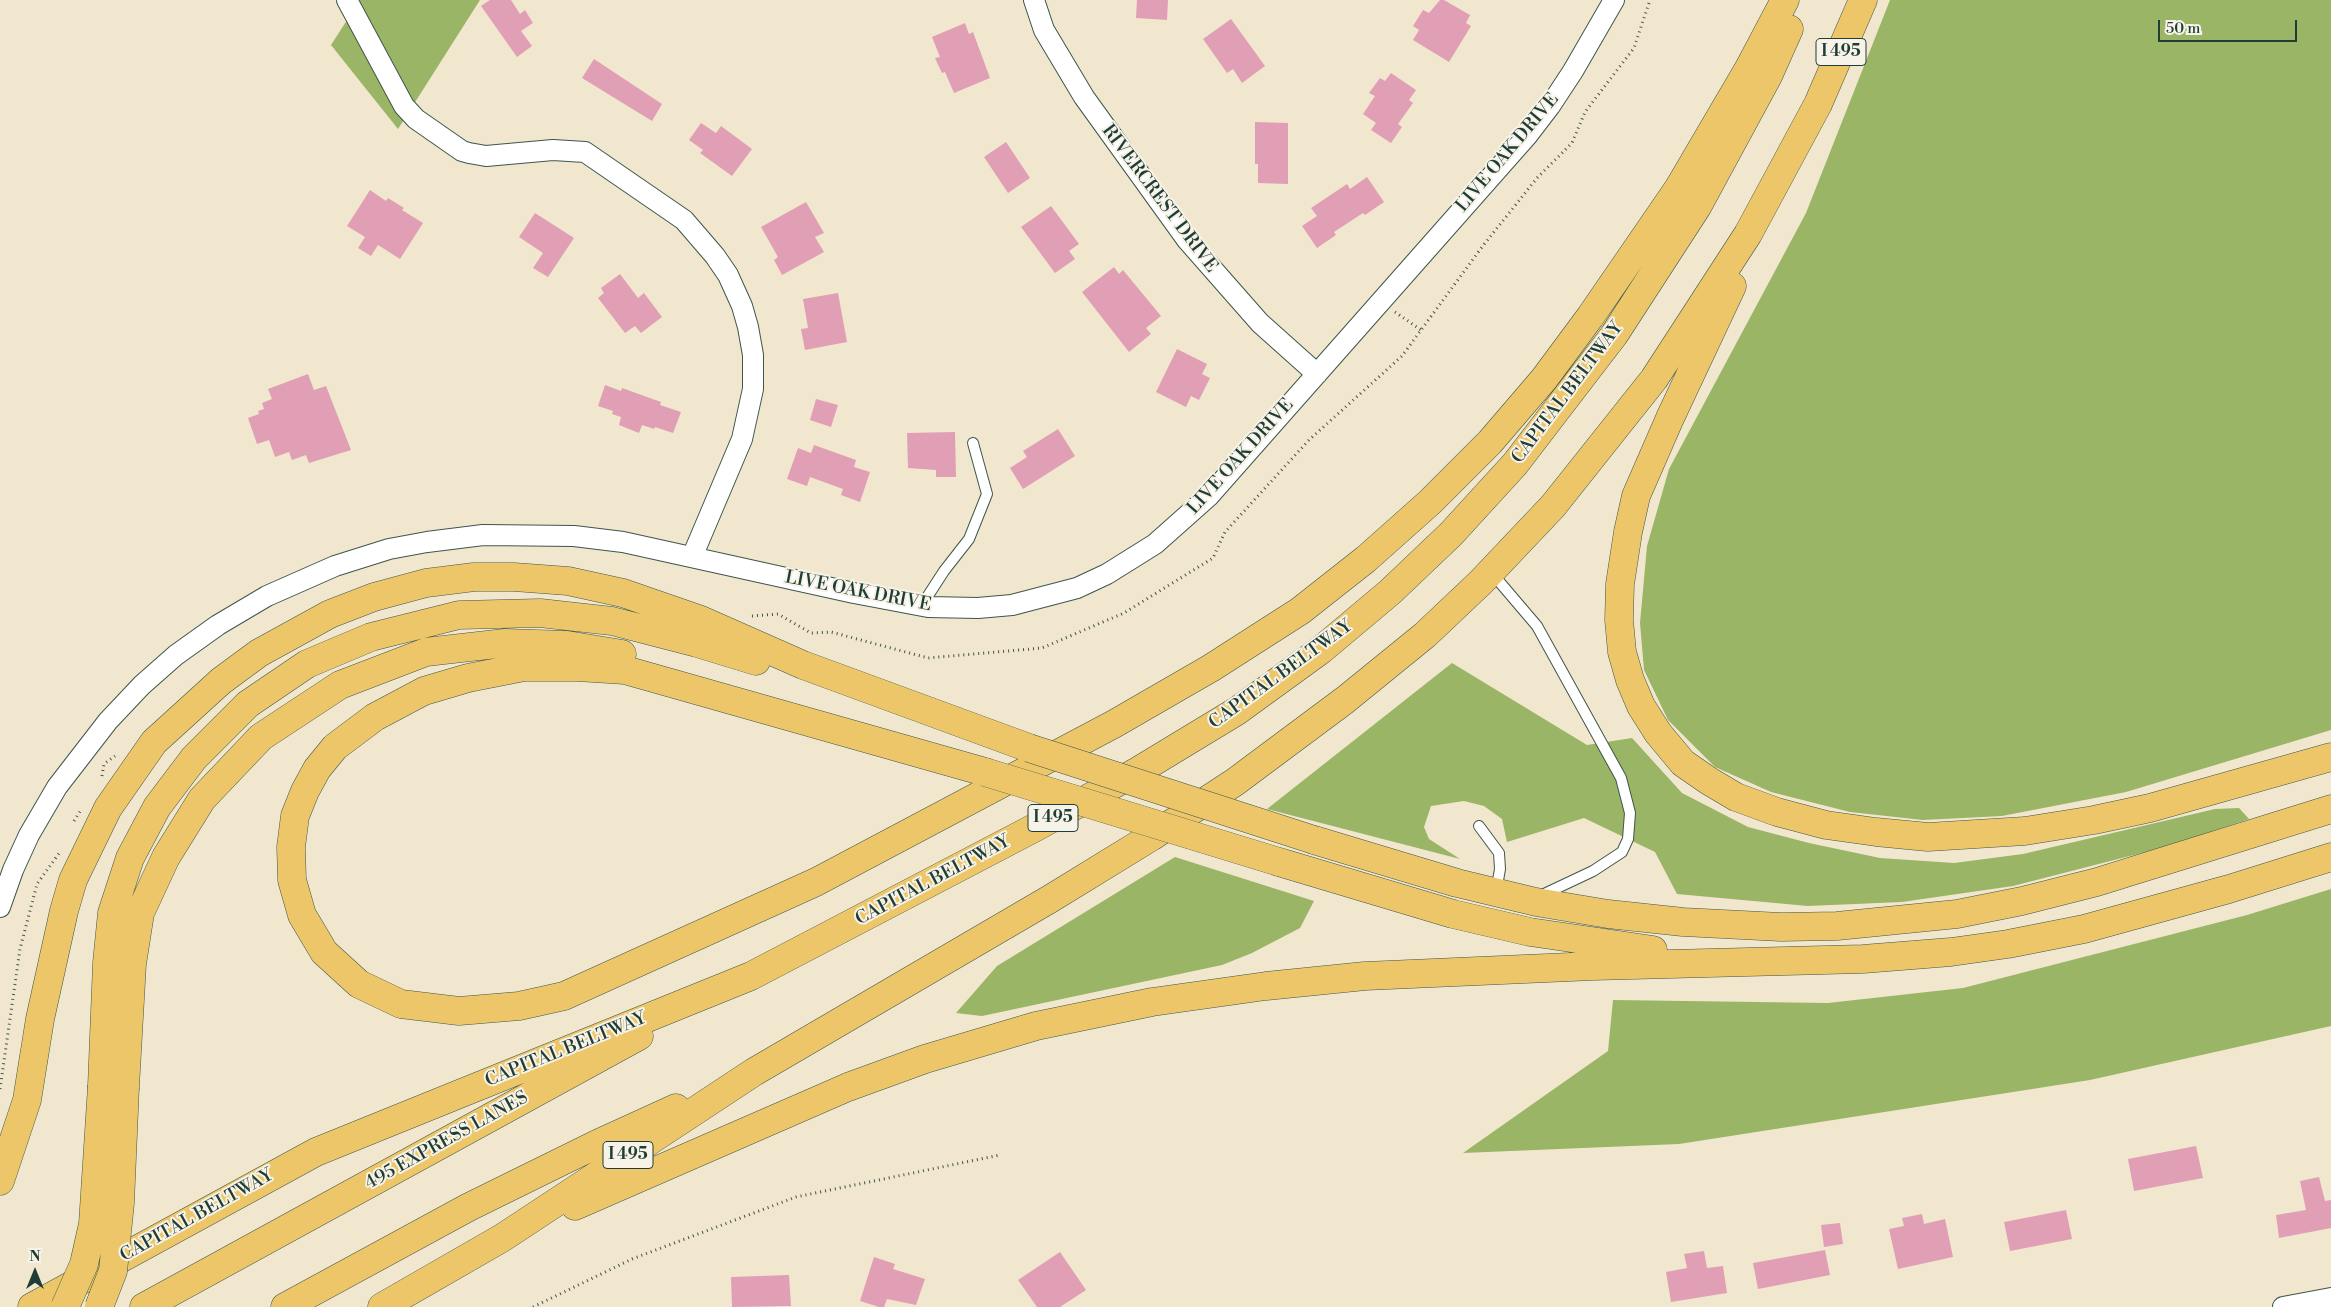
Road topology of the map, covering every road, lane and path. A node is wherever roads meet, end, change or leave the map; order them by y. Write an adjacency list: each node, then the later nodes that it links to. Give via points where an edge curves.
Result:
1 (347, 0): 12 (street, via 404,106 416,119 469,153 486,156 553,150 585,152 684,220 728,275 748,326 753,355 753,390 742,439)
2 (1034, 0): 10 (street, RIVERCREST DRIVE, via 1044,30 1084,97 1187,240 1260,323)
3 (1614, 0): 8 (street, LIVE OAK DRIVE, via 1573,71 1527,136)
4 (1785, 0): 17 (highway, via 1678,189 1562,356 1490,442 1366,559 1300,611 1211,668 816,882 564,996 519,1006 459,1010 401,1004 359,984 324,952 302,915 292,880 291,847 295,816 317,769 335,747 375,717 424,691 524,667 577,666 625,670)
5 (1801, 0): 25 (highway, CAPITAL BELTWAY / I 495, via 1768,76 1697,207 1614,335 1515,464 1451,534 1390,592 1321,650 1237,711 1138,771)
6 (1863, 0): 7 (highway, I 495)
7 (1818, 104): 13 (highway, I 495, via 1748,234 1654,379 1553,506); 16 (highway, via 1636,496 1621,576 1618,620 1630,680 1658,734 1683,763 1736,797 1826,825 1928,837 2025,830 2103,818)
8 (1380, 302): 9 (path); 10 (street, LIVE OAK DRIVE)
9 (1421, 330)
10 (1317, 374): 14 (street, LIVE OAK DRIVE, via 1194,511 1138,556 1077,588 1048,597 978,608)
11 (973, 443): 14 (lane, via 987,494 969,539)
12 (692, 558): 14 (street, LIVE OAK DRIVE); 23 (street, LIVE OAK DRIVE, via 623,542 574,536 483,535 389,549 335,566 267,596 218,625 176,656 142,685 108,721 57,787 25,844)
13 (1491, 572): 22 (lane, via 1537,626 1621,778 1630,813 1628,840 1622,852 1593,871); 26 (highway, I 495, via 1424,635 1345,700 1235,782 1050,899)
14 (922, 605)
15 (1029, 748): 21 (highway, bridge, via 1314,840); 27 (highway, via 698,643 612,621 540,613 459,615 371,637 307,664 248,704 194,758 156,807 130,858 112,914 107,963); 29 (highway, via 802,665 701,620 623,593 568,580 474,577 426,583 374,597 330,614 259,653 221,681 154,742 108,808 68,896 40,1019 27,1100)
16 (2331, 757)
17 (985, 772): 24 (highway, bridge, via 1453,914 1530,932 1680,954); 27 (highway, via 630,656 567,645 514,644 426,652 340,685 261,736 202,799 166,857 140,913)
18 (2331, 809): 22 (highway, via 2097,882 1994,907 1894,922 1781,927 1683,922)
19 (1479, 826): 21 (lane, via 1499,853)
20 (2331, 857): 24 (highway, via 2153,911 2008,944 1906,956)
21 (1496, 893): 22 (highway)
22 (1530, 901)
23 (0, 907)
24 (1779, 960): 30 (highway, via 1355,977 1152,1002 1036,1026 925,1059 848,1087)
25 (751, 976): 32 (highway, CAPITAL BELTWAY / I 495, via 316,1152); 35 (highway, 495 EXPRESS LANES)
26 (754, 1072): 30 (highway, I 495); 36 (highway, via 469,1207)
27 (114, 1086): 33 (highway, bridge, via 94,1224 84,1264); 34 (highway, bridge, via 120,1203 113,1271)
28 (1000, 1155): 38 (path, via 796,1197 632,1259)
29 (0, 1181)
30 (502, 1238): 37 (highway, I 495)
31 (2331, 1298): 39 (street)
32 (32, 1307)
33 (64, 1307)
34 (99, 1307)
35 (144, 1307)
36 (285, 1307)
37 (382, 1307)
38 (533, 1307)
39 (2283, 1307)

